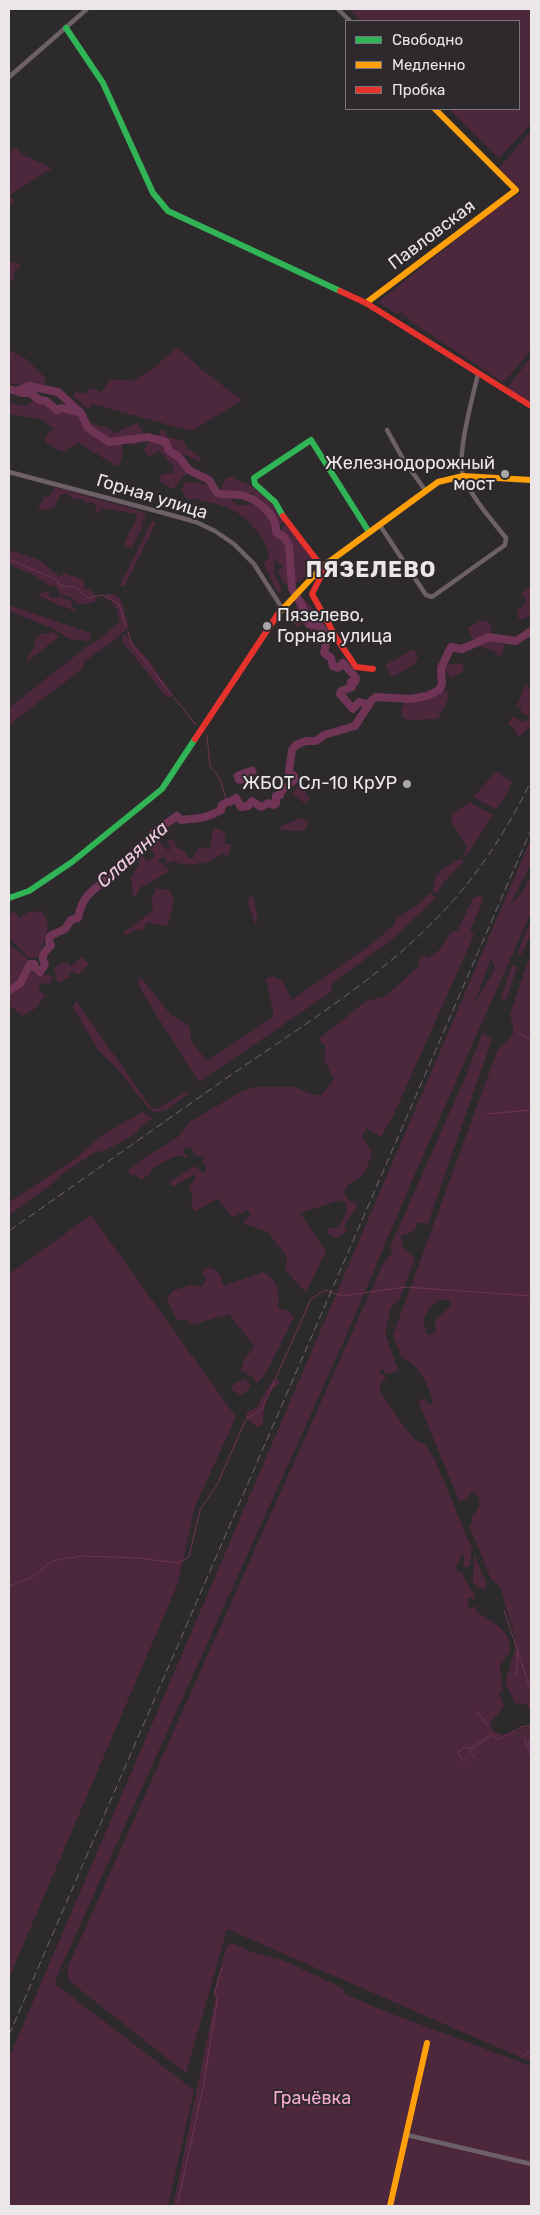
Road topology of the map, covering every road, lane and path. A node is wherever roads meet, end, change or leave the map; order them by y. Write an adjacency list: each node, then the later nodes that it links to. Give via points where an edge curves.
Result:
1 (87, 9): 4 (street)
2 (338, 9): 3 (street)
3 (349, 20)
4 (66, 28): 5 (street); 7 (street, via 103,83 162,206 175,215)
5 (9, 78)
6 (436, 110): 7 (street, Павловская, via 516,190)
7 (366, 303): 8 (street)
8 (478, 374): 9 (street); 12 (street, via 466,429)
9 (531, 406)
10 (388, 430): 14 (street)
11 (9, 472): 18 (street, Горная улица, via 196,522 215,531 254,564)
12 (463, 476): 13 (street); 14 (street, via 446,479); 15 (street, via 506,538 505,546 432,597 426,595)
13 (531, 480)
14 (425, 490): 15 (street)
15 (379, 524): 16 (street)
16 (369, 532): 17 (street); 17 (street, via 311,440 263,470 254,478 255,484 278,506)
17 (322, 567): 18 (street); 19 (street, via 312,594 356,666)
18 (282, 608): 20 (street, via 162,789 72,862 34,888)
19 (373, 669)
20 (9, 898)
21 (427, 2043): 22 (street)
22 (407, 2135): 23 (street); 24 (street)
23 (531, 2164)
24 (390, 2206)

